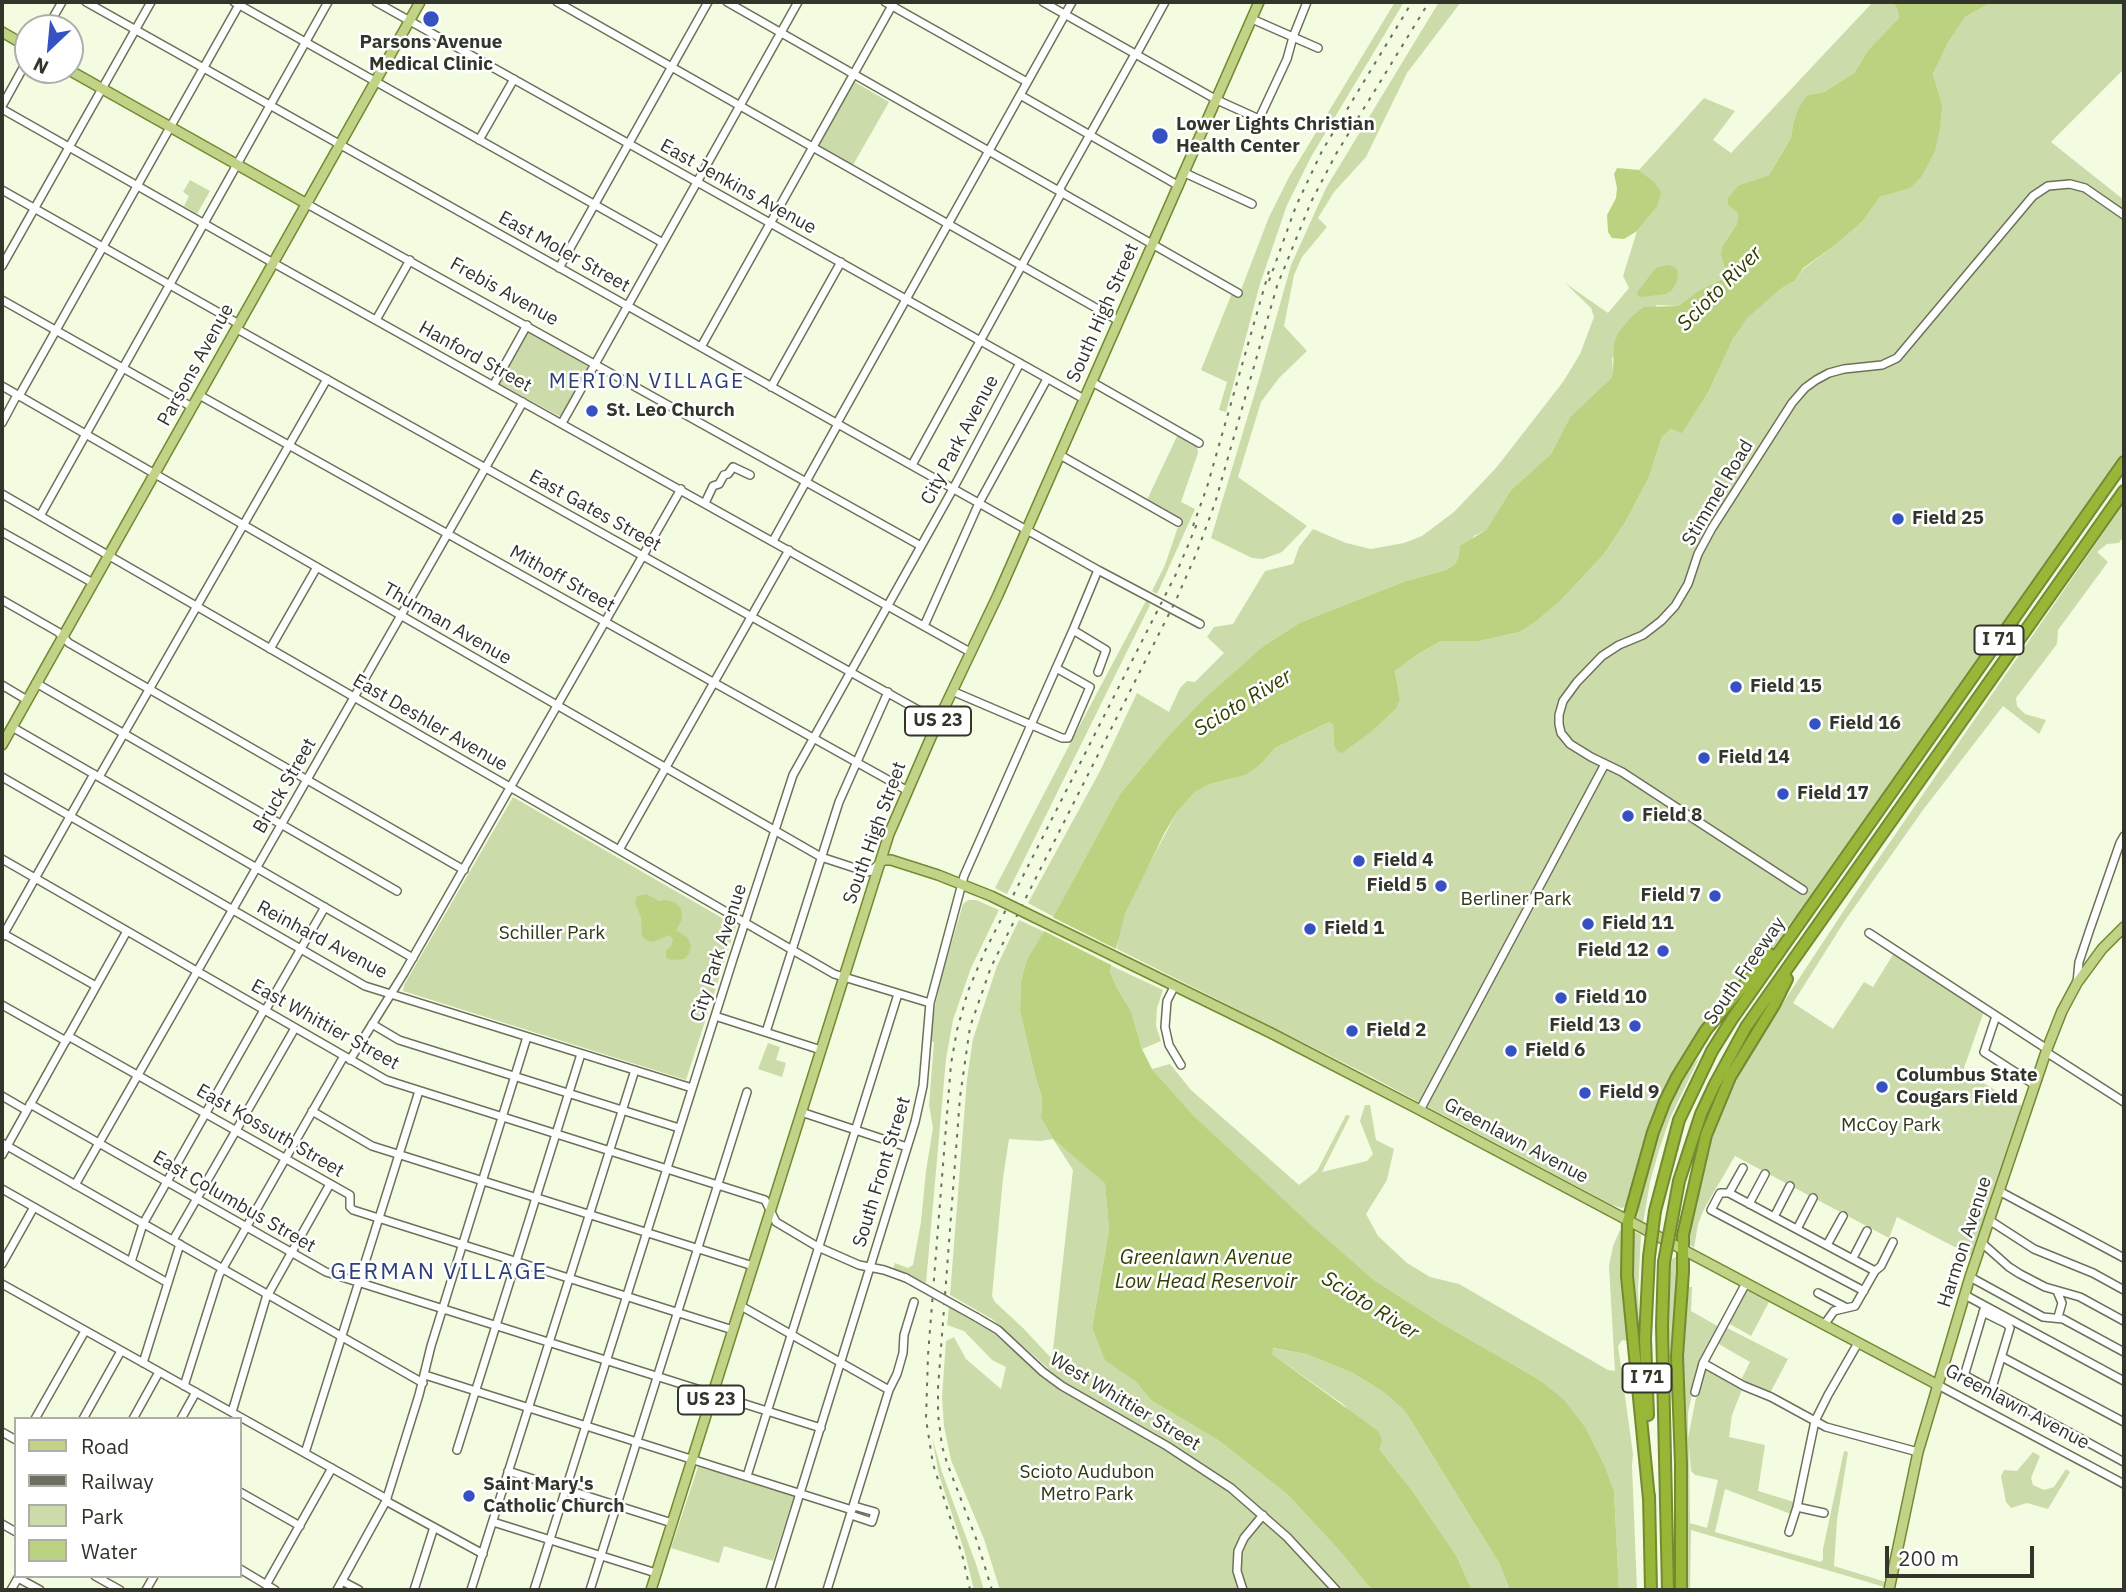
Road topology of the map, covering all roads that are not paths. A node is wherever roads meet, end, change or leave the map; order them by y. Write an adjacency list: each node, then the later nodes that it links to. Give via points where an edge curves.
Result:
1 (86, 2): 20 (street, East Moler Street)
2 (151, 2): 20 (street)
3 (328, 2): 23 (street)
4 (376, 2): 19 (street, East Jenkins Avenue)
5 (420, 2): 19 (main road, Parsons Avenue)
6 (557, 2): 26 (street)
7 (708, 2): 26 (street)
8 (727, 2): 21 (street)
9 (798, 2): 21 (street)
10 (1043, 2): 17 (street)
11 (1072, 2): 17 (street)
12 (1165, 2): 25 (street)
13 (1259, 2): 18 (main road, South High Street / US 23)
14 (1307, 2): 22 (street)
15 (238, 3): 23 (street); 27 (street)
16 (890, 3): 28 (street); 32 (street)
17 (1065, 14): 25 (street); 32 (street)
18 (1252, 19): 22 (street); 36 (main road, South High Street / US 23)
19 (410, 21): 30 (street, East Jenkins Avenue); 31 (main road, Parsons Avenue)
20 (135, 30): 27 (street, East Moler Street); 34 (street)
21 (780, 33): 28 (street); 38 (street)
22 (1293, 37): 24 (street); 36 (street, via 1259,119)
23 (306, 43): 31 (street); 37 (street)
24 (1318, 48)
25 (1136, 54): 36 (street); 41 (street)
26 (671, 67): 38 (street); 43 (street)
27 (204, 69): 37 (street, East Moler Street); 40 (street)
28 (853, 74): 46 (street); 47 (street)
29 (84, 78): 34 (main road, Frebis Avenue)
30 (514, 79): 42 (street); 43 (street, East Jenkins Avenue)
31 (375, 82): 42 (street); 44 (main road, Parsons Avenue)
32 (1027, 82): 35 (street)
33 (15, 84): 39 (street)
34 (103, 89): 40 (main road, Frebis Avenue); 45 (street)
35 (1020, 95): 41 (street); 47 (street)
36 (1217, 100): 49 (main road, South High Street / US 23)
37 (270, 106): 44 (street, East Moler Street); 48 (street)
38 (739, 106): 46 (street); 50 (street)
39 (2, 108): 45 (street, Hanford Street)
40 (171, 127): 48 (main road, Frebis Avenue); 51 (street)
41 (1090, 135): 52 (street); 54 (street)
42 (480, 140): 57 (street)
43 (629, 144): 50 (street, East Jenkins Avenue); 57 (street)
44 (340, 146): 55 (main road, Parsons Avenue); 71 (street, East Moler Street)
45 (69, 147): 51 (street, Hanford Street); 58 (street)
46 (812, 148): 60 (street); 62 (street)
47 (989, 150): 54 (street); 62 (street)
48 (238, 165): 55 (main road, Frebis Avenue); 61 (street)
49 (1185, 173): 52 (main road, South High Street / US 23); 56 (street)
50 (697, 182): 60 (street, East Jenkins Avenue); 63 (street)
51 (138, 186): 61 (street, Hanford Street); 65 (street)
52 (1179, 186): 64 (main road, South High Street / US 23)
53 (2, 190): 58 (street, East Gates Street)
54 (1060, 191): 64 (street); 69 (street)
55 (307, 204): 66 (street, Frebis Avenue); 68 (main road, Parsons Avenue)
56 (1252, 204)
57 (594, 205): 63 (street); 71 (street)
58 (34, 209): 65 (street, East Gates Street); 70 (street)
59 (2124, 215): 162 (street, Stimmel Road, via 2084,188 2048,186 2032,195 1897,358 1882,365 1829,373 1798,396 1712,528 1675,606 1643,635 1602,656 1563,701 1561,733 1570,744)
60 (770, 223): 67 (street, East Jenkins Avenue); 83 (street)
61 (205, 224): 68 (street, Hanford Street); 72 (street)
62 (947, 224): 69 (street); 74 (street)
63 (663, 243): 76 (street)
64 (1153, 245): 73 (street); 78 (main road, South High Street / US 23)
65 (103, 247): 72 (street, East Gates Street); 81 (street)
66 (410, 260): 77 (street); 79 (street, Frebis Avenue)
67 (841, 262): 74 (street, East Jenkins Avenue); 92 (street)
68 (274, 263): 77 (street, Hanford Street); 80 (main road, Parsons Avenue)
69 (1021, 265): 78 (street); 82 (street)
70 (2, 266)
71 (559, 268): 76 (street, East Moler Street)
72 (170, 285): 80 (street, East Gates Street); 86 (street)
73 (1238, 293)
74 (906, 299): 82 (street, East Jenkins Avenue); 100 (street)
75 (2, 300): 81 (street)
76 (627, 306): 83 (street, East Moler Street); 84 (street)
77 (376, 320): 91 (street, Hanford Street)
78 (1119, 321): 89 (main road, South High Street / US 23)
79 (527, 325): 84 (street, Frebis Avenue); 91 (street)
80 (238, 326): 87 (street, East Gates Street); 93 (main road, Parsons Avenue)
81 (56, 330): 86 (street); 94 (street)
82 (979, 340): 85 (street, East Jenkins Avenue); 106 (street)
83 (701, 347): 92 (street, East Moler Street)
84 (596, 363): 99 (street); 110 (street, Frebis Avenue)
85 (1020, 363): 88 (street, East Jenkins Avenue); 112 (street, City Park Avenue)
86 (123, 369): 97 (street); 101 (street)
87 (327, 379): 103 (street); 107 (street, East Gates Street)
88 (1047, 379): 95 (street, East Jenkins Avenue); 116 (street)
89 (1092, 382): 95 (main road, South High Street / US 23); 102 (street)
90 (2, 386): 94 (street, Thurman Avenue)
91 (493, 386): 96 (street, Hanford Street)
92 (771, 387): 100 (street, East Moler Street)
93 (199, 395): 97 (main road, Parsons Avenue); 103 (street, Mithoff Street)
94 (18, 396): 98 (street); 101 (street, Thurman Avenue)
95 (1084, 399): 104 (main road, South High Street / US 23)
96 (523, 402): 99 (street, Hanford Street); 107 (street, Bruck Street)
97 (192, 407): 108 (main road, Parsons Avenue)
98 (2, 423)
99 (562, 424): 111 (street, Hanford Street)
100 (837, 424): 106 (street, East Moler Street); 110 (street)
101 (86, 434): 108 (street, Thurman Avenue); 117 (street)
102 (1199, 443)
103 (289, 445): 119 (street); 122 (street, Mithoff Street)
104 (1060, 455): 118 (street); 120 (main road, South High Street / US 23)
105 (2124, 462): 183 (highway, South Freeway / I 71)
106 (912, 466): 112 (street, East Moler Street)
107 (486, 467): 122 (street, Bruck Street); 126 (street, East Gates Street)
108 (155, 473): 119 (street, Thurman Avenue); 127 (main road, Parsons Avenue)
109 (750, 475): 115 (street, via 733,467 713,486)
110 (807, 481): 123 (street); 124 (street, Frebis Avenue)
111 (681, 489): 115 (street, Hanford Street); 126 (street)
112 (953, 489): 116 (street, East Moler Street); 124 (street, City Park Avenue)
113 (2124, 491): 193 (highway, South Freeway / I 71)
114 (2, 494): 117 (street, East Deshler Avenue)
115 (705, 503): 123 (street, Hanford Street)
116 (979, 503): 120 (street, East Moler Street); 138 (street)
117 (40, 516): 127 (street, East Deshler Avenue)
118 (1178, 522)
119 (243, 524): 128 (street, Thurman Avenue); 132 (street)
120 (1027, 530): 129 (street, East Moler Street); 142 (main road, South High Street / US 23)
121 (2, 532): 130 (street)
122 (447, 533): 134 (street, Bruck Street); 136 (street, Mithoff Street)
123 (773, 541): 125 (street, Hanford Street)
124 (921, 546): 133 (street, City Park Avenue)
125 (789, 551): 133 (street, Hanford Street); 135 (street)
126 (643, 555): 135 (street, East Gates Street); 136 (street)
127 (109, 556): 130 (main road, Parsons Avenue); 132 (street, East Deshler Avenue)
128 (317, 567): 134 (street, Thurman Avenue); 141 (street)
129 (1098, 570): 137 (street, East Moler Street); 139 (street, South Front Street)
130 (93, 583): 140 (main road, Parsons Avenue)
131 (2, 600): 140 (street)
132 (196, 606): 141 (street, East Deshler Avenue); 149 (street)
133 (887, 606): 138 (street, Hanford Street); 144 (street, City Park Avenue)
134 (400, 615): 152 (street, Bruck Street); 154 (street, Thurman Avenue)
135 (752, 616): 144 (street, East Gates Street); 146 (street)
136 (606, 621): 146 (street, Mithoff Street); 154 (street)
137 (1199, 624)
138 (924, 626): 142 (street, Hanford Street)
139 (1073, 630): 143 (street, South Front Street); 145 (street, via 1105,650)
140 (63, 637): 147 (main road, Parsons Avenue); 149 (street)
141 (270, 649): 152 (street, East Deshler Avenue)
142 (970, 652): 150 (main road, South High Street / US 23)
143 (1056, 668): 156 (street, South Front Street); 156 (street, via 1090,687 1068,737)
144 (850, 671): 151 (street, East Gates Street); 159 (street, City Park Avenue)
145 (1098, 672)
146 (715, 682): 159 (street, Mithoff Street); 163 (street)
147 (36, 683): 153 (main road, Parsons Avenue); 158 (street)
148 (2, 685): 153 (street)
149 (149, 689): 158 (street); 166 (street)
150 (952, 691): 155 (main road, South High Street / US 23); 156 (street)
151 (888, 692): 155 (street, East Gates Street); 161 (street)
152 (354, 697): 166 (street, Bruck Street); 167 (street, East Deshler Avenue)
153 (27, 700): 157 (main road, Parsons Avenue)
154 (558, 705): 163 (street, Thurman Avenue); 167 (street)
155 (938, 720): 168 (main road, South High Street / US 23)
156 (1030, 725): 180 (street, South Front Street)
157 (12, 727): 160 (main road, Parsons Avenue); 164 (street)
158 (124, 733): 164 (street); 170 (street)
159 (814, 738): 161 (street, Mithoff Street); 171 (street, City Park Avenue, via 793,775)
160 (2, 746)
161 (856, 762): 168 (street, Mithoff Street); 174 (street)
162 (1605, 764): 181 (street, Stimmel Road); 228 (street)
163 (666, 768): 171 (street, Thurman Avenue); 173 (street)
164 (96, 775): 169 (street); 177 (street)
165 (2, 777): 169 (street, Reinhard Avenue)
166 (306, 779): 170 (street, Bruck Street); 178 (street)
167 (511, 788): 173 (street, East Deshler Avenue); 178 (street)
168 (908, 791): 176 (main road, South High Street / US 23)
169 (70, 816): 179 (street); 185 (street, Reinhard Avenue)
170 (281, 824): 177 (street, Bruck Street); 182 (street)
171 (775, 831): 174 (street, Thurman Avenue); 186 (street, City Park Avenue)
172 (2124, 836): 197 (street, via 2077,969)
173 (619, 850): 186 (street, East Deshler Avenue)
174 (821, 857): 176 (street, Thurman Avenue, via 867,872); 192 (street)
175 (2, 859): 179 (street, East Whittier Street)
176 (880, 863): 180 (main road, Greenlawn Avenue, via 891,860); 196 (main road, South High Street / US 23)
177 (256, 868): 184 (street); 185 (street, Bruck Street)
178 (464, 870): 194 (street)
179 (35, 879): 188 (street, East Whittier Street); 190 (street)
180 (964, 884): 199 (main road, Greenlawn Avenue, bridge); 202 (street, South Front Street)
181 (1803, 890)
182 (397, 891)
183 (1811, 906): 268 (highway, via 1724,1007 1677,1077 1653,1132); 366 (highway, South Freeway / I 71, bridge, via 1732,1019 1679,1120 1655,1211 1649,1258 1645,1339)
184 (325, 907): 191 (street); 194 (street)
185 (232, 909): 191 (street, Reinhard Avenue); 195 (street, Bruck Street)
186 (746, 923): 192 (street, East Deshler Avenue); 205 (street, City Park Avenue)
187 (2124, 927): 197 (main road, Harmon Avenue)
188 (127, 931): 195 (street, East Whittier Street); 198 (street)
189 (1869, 933): 206 (street)
190 (2, 934): 198 (street)
191 (301, 949): 200 (street, Reinhard Avenue, via 365,986); 204 (street)
192 (792, 950): 196 (street, East Deshler Avenue); 209 (street)
193 (1799, 954): 281 (highway, via 1730,1077 1706,1135 1683,1235); 342 (highway, South Freeway / I 71, bridge, via 1746,1027 1714,1084 1690,1144 1664,1262)
194 (413, 958): 200 (street)
195 (196, 971): 204 (street, East Whittier Street); 218 (street, Bruck Street)
196 (844, 977): 201 (street, East Deshler Avenue); 212 (main road, South High Street / US 23)
197 (2077, 983): 213 (main road, Harmon Avenue)
198 (96, 986): 211 (street)
199 (1174, 987): 216 (street, via 1167,1001 1165,1027); 228 (main road, Greenlawn Avenue)
200 (390, 994): 207 (street); 210 (street, Reinhard Avenue)
201 (898, 994): 202 (street, East Deshler Avenue); 235 (street)
202 (930, 1003): 240 (street, South Front Street, via 923,1086)
203 (2, 1005): 211 (street, East Kossuth Street)
204 (265, 1010): 208 (street, East Whittier Street); 231 (street)
205 (715, 1016): 209 (street); 221 (street, City Park Avenue)
206 (1996, 1016): 213 (street); 220 (street, via 1984,1052)
207 (372, 1024): 215 (street); 219 (street, via 399,1040)
208 (295, 1028): 215 (street, East Whittier Street); 236 (street)
209 (766, 1032): 212 (street)
210 (527, 1037): 214 (street, Reinhard Avenue); 219 (street)
211 (67, 1038): 218 (street, East Kossuth Street); 227 (street)
212 (821, 1050): 232 (main road, South High Street / US 23)
213 (2047, 1050): 220 (main road, Harmon Avenue); 226 (street)
214 (581, 1054): 217 (street, Reinhard Avenue); 224 (street)
215 (347, 1058): 222 (street, East Whittier Street, via 386,1080); 229 (street)
216 (1181, 1065)
217 (635, 1070): 221 (street, Reinhard Avenue); 230 (street)
218 (138, 1074): 231 (street, East Kossuth Street); 238 (street, Bruck Street)
219 (515, 1077): 224 (street); 233 (street)
220 (2035, 1085): 255 (main road, Harmon Avenue)
221 (692, 1088): 234 (street, City Park Avenue)
222 (419, 1091): 233 (street, East Whittier Street); 242 (street)
223 (747, 1092): 252 (street)
224 (569, 1094): 230 (street); 237 (street)
225 (2, 1096): 227 (street, East Columbus Street)
226 (2124, 1102)
227 (28, 1107): 238 (street, East Columbus Street); 239 (street)
228 (1420, 1110): 268 (main road, Greenlawn Avenue)
229 (312, 1111): 242 (street, via 372,1146); 244 (street)
230 (623, 1111): 234 (street); 241 (street)
231 (205, 1112): 236 (street, East Kossuth Street); 248 (street)
232 (802, 1112): 235 (street); 262 (main road, South High Street / US 23)
233 (503, 1118): 237 (street, East Whittier Street); 249 (street)
234 (679, 1128): 246 (street, City Park Avenue)
235 (855, 1130): 240 (street); 279 (street)
236 (237, 1131): 244 (street, East Kossuth Street); 259 (street)
237 (556, 1135): 241 (street, East Whittier Street); 257 (street)
238 (98, 1143): 248 (street, East Columbus Street); 251 (street, Bruck Street)
239 (4, 1145): 243 (street); 251 (street)
240 (907, 1147): 289 (street, South Front Street)
241 (610, 1151): 246 (street, East Whittier Street); 263 (street)
242 (399, 1154): 249 (street); 266 (street)
243 (2, 1155)
244 (285, 1158): 250 (street, East Kossuth Street); 270 (street)
245 (1743, 1168): 256 (street)
246 (666, 1169): 252 (street, East Whittier Street); 273 (street, City Park Avenue)
247 (1765, 1174): 260 (street)
248 (166, 1181): 259 (street, East Columbus Street); 269 (street)
249 (483, 1181): 257 (street); 277 (street)
250 (330, 1184): 266 (street, East Kossuth Street, via 351,1195 353,1210); 282 (street)
251 (75, 1185): 269 (street)
252 (718, 1186): 262 (street, East Whittier Street, via 764,1200); 280 (street)
253 (1790, 1186): 265 (street)
254 (2, 1189): 261 (street)
255 (1999, 1191): 267 (main road, Harmon Avenue); 284 (street)
256 (1729, 1193): 260 (street); 299 (street, via 1720,1193 1711,1210)
257 (536, 1198): 263 (street); 286 (street)
258 (1813, 1198): 271 (street)
259 (197, 1199): 270 (street, East Columbus Street); 274 (street)
260 (1749, 1204): 265 (street)
261 (34, 1208): 285 (street); 287 (street)
262 (771, 1210): 279 (street, West Whittier Street, via 776,1222); 288 (main road, South High Street / US 23)
263 (590, 1215): 273 (street); 293 (street)
264 (1843, 1216): 278 (street)
265 (1774, 1217): 271 (street)
266 (379, 1219): 277 (street, East Kossuth Street); 294 (street)
267 (1989, 1220): 276 (main road, Harmon Avenue); 298 (street, via 2034,1248)
268 (1629, 1221): 281 (main road, Greenlawn Avenue); 366 (highway, via 1628,1285)
269 (143, 1224): 274 (street); 285 (street)
270 (246, 1226): 282 (street, East Columbus Street); 290 (street)
271 (1797, 1229): 278 (street)
272 (1867, 1231): 283 (street)
273 (646, 1233): 280 (street); 304 (street, City Park Avenue)
274 (176, 1242): 290 (street); 295 (street)
275 (1893, 1242): 291 (street)
276 (1982, 1243): 292 (main road, Harmon Avenue); 300 (street, via 2009,1267)
277 (463, 1245): 286 (street, East Kossuth Street); 308 (street)
278 (1827, 1245): 283 (street)
279 (818, 1247): 289 (street, West Whittier Street); 317 (street)
280 (698, 1249): 288 (street); 310 (street)
281 (1684, 1250): 296 (main road, Greenlawn Avenue); 377 (highway, via 1677,1356)
282 (292, 1252): 294 (street, East Columbus Street, via 326,1272); 302 (street)
283 (1853, 1258): 291 (street)
284 (2124, 1258)
285 (131, 1262): 295 (street)
286 (516, 1262): 293 (street, East Kossuth Street); 314 (street)
287 (2, 1264)
288 (753, 1266): 306 (main road, South High Street / US 23)
289 (869, 1267): 325 (street, South Front Street); 372 (street, West Whittier Street, bridge, via 906,1278 998,1330 1052,1380 1200,1466)
290 (223, 1268): 302 (street); 333 (street)
291 (1875, 1270): 299 (street)
292 (1970, 1277): 303 (main road, Harmon Avenue); 311 (street, via 2043,1317)
293 (569, 1279): 304 (street, East Kossuth Street); 319 (street)
294 (359, 1282): 308 (street, East Columbus Street); 318 (street)
295 (168, 1283): 326 (street)
296 (1746, 1283): 313 (main road, Greenlawn Avenue); 327 (street)
297 (3, 1287): 316 (street)
298 (2124, 1290)
299 (1864, 1291): 307 (street, via 1855,1306)
300 (2057, 1291): 311 (street, via 2062,1303); 312 (street, via 2080,1297)
301 (1818, 1293): 307 (street)
302 (268, 1294): 318 (street); 343 (street)
303 (1965, 1295): 309 (street); 332 (main road, Harmon Avenue)
304 (626, 1297): 310 (street, East Kossuth Street); 324 (street, City Park Avenue)
305 (914, 1301): 334 (street)
306 (741, 1306): 315 (main road, South High Street / US 23); 317 (street)
307 (1844, 1307): 313 (street, via 1830,1314)
308 (443, 1309): 314 (street, East Columbus Street); 330 (street)
309 (1984, 1309): 323 (street, via 2010,1328); 331 (street); 336 (street, via 1965,1373)
310 (678, 1313): 315 (street, East Kossuth Street); 329 (street)
311 (2058, 1317): 322 (street)
312 (2124, 1321)
313 (1824, 1325): 320 (main road, Greenlawn Avenue)
314 (496, 1326): 319 (street, East Columbus Street); 335 (street)
315 (733, 1330): 339 (main road, South High Street / US 23)
316 (85, 1331): 321 (street); 344 (street)
317 (791, 1334): 325 (street); 341 (street)
318 (342, 1336): 330 (street); 356 (street)
319 (549, 1343): 324 (street, East Columbus Street); 340 (street)
320 (1858, 1343): 332 (main road, Greenlawn Avenue); 349 (street)
321 (121, 1351): 326 (street); 345 (street)
322 (2124, 1352)
323 (2002, 1357): 336 (street); 350 (street)
324 (606, 1361): 329 (street, East Columbus Street); 351 (street, City Park Avenue)
325 (841, 1362): 334 (street); 352 (street, South Front Street)
326 (143, 1363): 328 (street)
327 (1703, 1363): 338 (street); 349 (street)
328 (159, 1372): 333 (street); 346 (street)
329 (658, 1377): 339 (street, East Columbus Street); 353 (street)
330 (424, 1379): 335 (street); 367 (street)
331 (2124, 1381)
332 (1938, 1385): 355 (main road, Harmon Avenue); 362 (street, Greenlawn Avenue)
333 (184, 1386): 337 (street)
334 (889, 1390): 370 (street)
335 (475, 1391): 340 (street); 354 (street)
336 (1991, 1391): 358 (street)
337 (195, 1392): 343 (street); 347 (street)
338 (1695, 1392)
339 (713, 1394): 341 (street, East Columbus Street); 357 (main road, South High Street / US 23)
340 (529, 1408): 351 (street); 360 (street)
341 (767, 1412): 352 (street, East Columbus Street); 361 (street)
342 (1664, 1413): 377 (highway); 402 (highway, South Freeway / I 71)
343 (235, 1416)
344 (37, 1417)
345 (84, 1417)
346 (134, 1417)
347 (182, 1417)
348 (242, 1420): 356 (street)
349 (1815, 1421): 355 (street); 369 (street)
350 (2124, 1422)
351 (586, 1426): 353 (street); 363 (street, City Park Avenue)
352 (821, 1428): 365 (street, South Front Street)
353 (638, 1442): 357 (street); 368 (street)
354 (457, 1450)
355 (1918, 1452): 404 (main road, Harmon Avenue)
356 (305, 1453): 359 (street)
357 (692, 1459): 361 (street); 374 (main road, South High Street / US 23)
358 (2124, 1462)
359 (332, 1468): 367 (street); 375 (street)
360 (508, 1471): 363 (street); 373 (street)
361 (747, 1476): 365 (street)
362 (2124, 1484)
363 (565, 1489): 368 (street); 379 (street, City Park Avenue)
364 (242, 1493): 375 (street)
365 (800, 1493): 370 (street); 397 (street, South Front Street)
366 (1649, 1499): 401 (highway, South Freeway / I 71)
367 (387, 1500): 376 (street); 386 (street)
368 (617, 1506): 374 (street); 381 (street)
369 (1797, 1507): 371 (street); 378 (street)
370 (852, 1510): 398 (street)
371 (1824, 1513)
372 (1263, 1515): 399 (street, via 1238,1551 1237,1571); 400 (street, West Whittier Street)
373 (493, 1522): 379 (street); 380 (street)
374 (672, 1523): 383 (main road, South High Street / US 23)
375 (300, 1526): 387 (street)
376 (434, 1527): 380 (street); 392 (street)
377 (1680, 1529): 403 (highway)
378 (1789, 1532)
379 (550, 1540): 381 (street); 394 (street, City Park Avenue)
380 (483, 1554): 393 (street)
381 (601, 1556): 383 (street); 395 (street)
382 (242, 1570): 387 (street)
383 (656, 1573): 396 (main road, South High Street / US 23)
384 (20, 1578): 388 (street)
385 (99, 1578): 389 (street)
386 (342, 1581): 390 (street); 391 (street)
387 (268, 1588)
388 (40, 1590)
389 (120, 1590)
390 (337, 1590)
391 (359, 1590)
392 (414, 1590)
393 (471, 1590)
394 (534, 1590)
395 (590, 1590)
396 (651, 1590)
397 (769, 1590)
398 (827, 1590)
399 (1243, 1590)
400 (1336, 1590)
401 (1651, 1590)
402 (1668, 1590)
403 (1681, 1590)
404 (1889, 1590)

